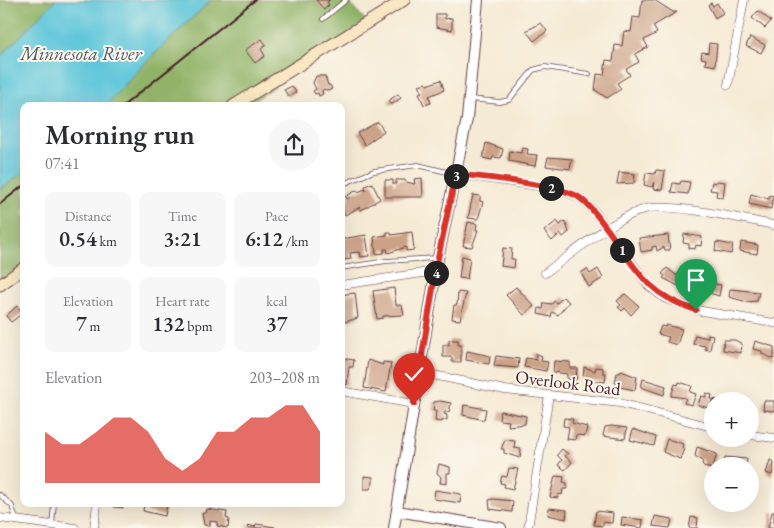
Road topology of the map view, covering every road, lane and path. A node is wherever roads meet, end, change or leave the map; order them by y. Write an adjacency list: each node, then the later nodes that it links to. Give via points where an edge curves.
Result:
1 (346, 0): 6 (lane)
2 (404, 0): 5 (main road)
3 (478, 0): 9 (street)
4 (744, 0): 8 (street)
5 (392, 3): 10 (main road)
6 (323, 19)
7 (589, 74): 9 (lane, via 545,67 533,70 509,100)
8 (728, 85)
9 (470, 99): 11 (street)
10 (239, 102)
11 (456, 174): 12 (lane, via 418,165 374,171); 14 (street, via 559,189 579,197); 15 (street)
12 (345, 183)
13 (774, 225): 14 (street, via 672,208 647,208)
14 (608, 230): 19 (street); 22 (street, via 649,286 664,298 696,310)
15 (438, 258): 16 (lane); 18 (street)
16 (345, 267)
17 (20, 271): 21 (main road)
18 (436, 271): 20 (street); 23 (street)
19 (545, 273)
20 (345, 284)
21 (0, 285)
22 (774, 323)
23 (419, 372): 25 (street, Overlook Road, via 505,390); 26 (street)
24 (345, 392): 26 (street)
25 (549, 395): 27 (street, Overlook Road, via 620,403); 41 (street)
26 (414, 404): 33 (street)
27 (704, 425)
28 (759, 436): 29 (street)
29 (774, 438)
30 (0, 494): 35 (lane, via 12,506)
31 (54, 507): 36 (lane)
32 (97, 507): 38 (street)
33 (396, 511): 39 (street); 40 (street)
34 (0, 518): 35 (street)
35 (16, 520): 36 (street)
36 (52, 525): 37 (street)
37 (75, 528)
38 (94, 528)
39 (394, 528)
40 (502, 528)
41 (528, 528)

